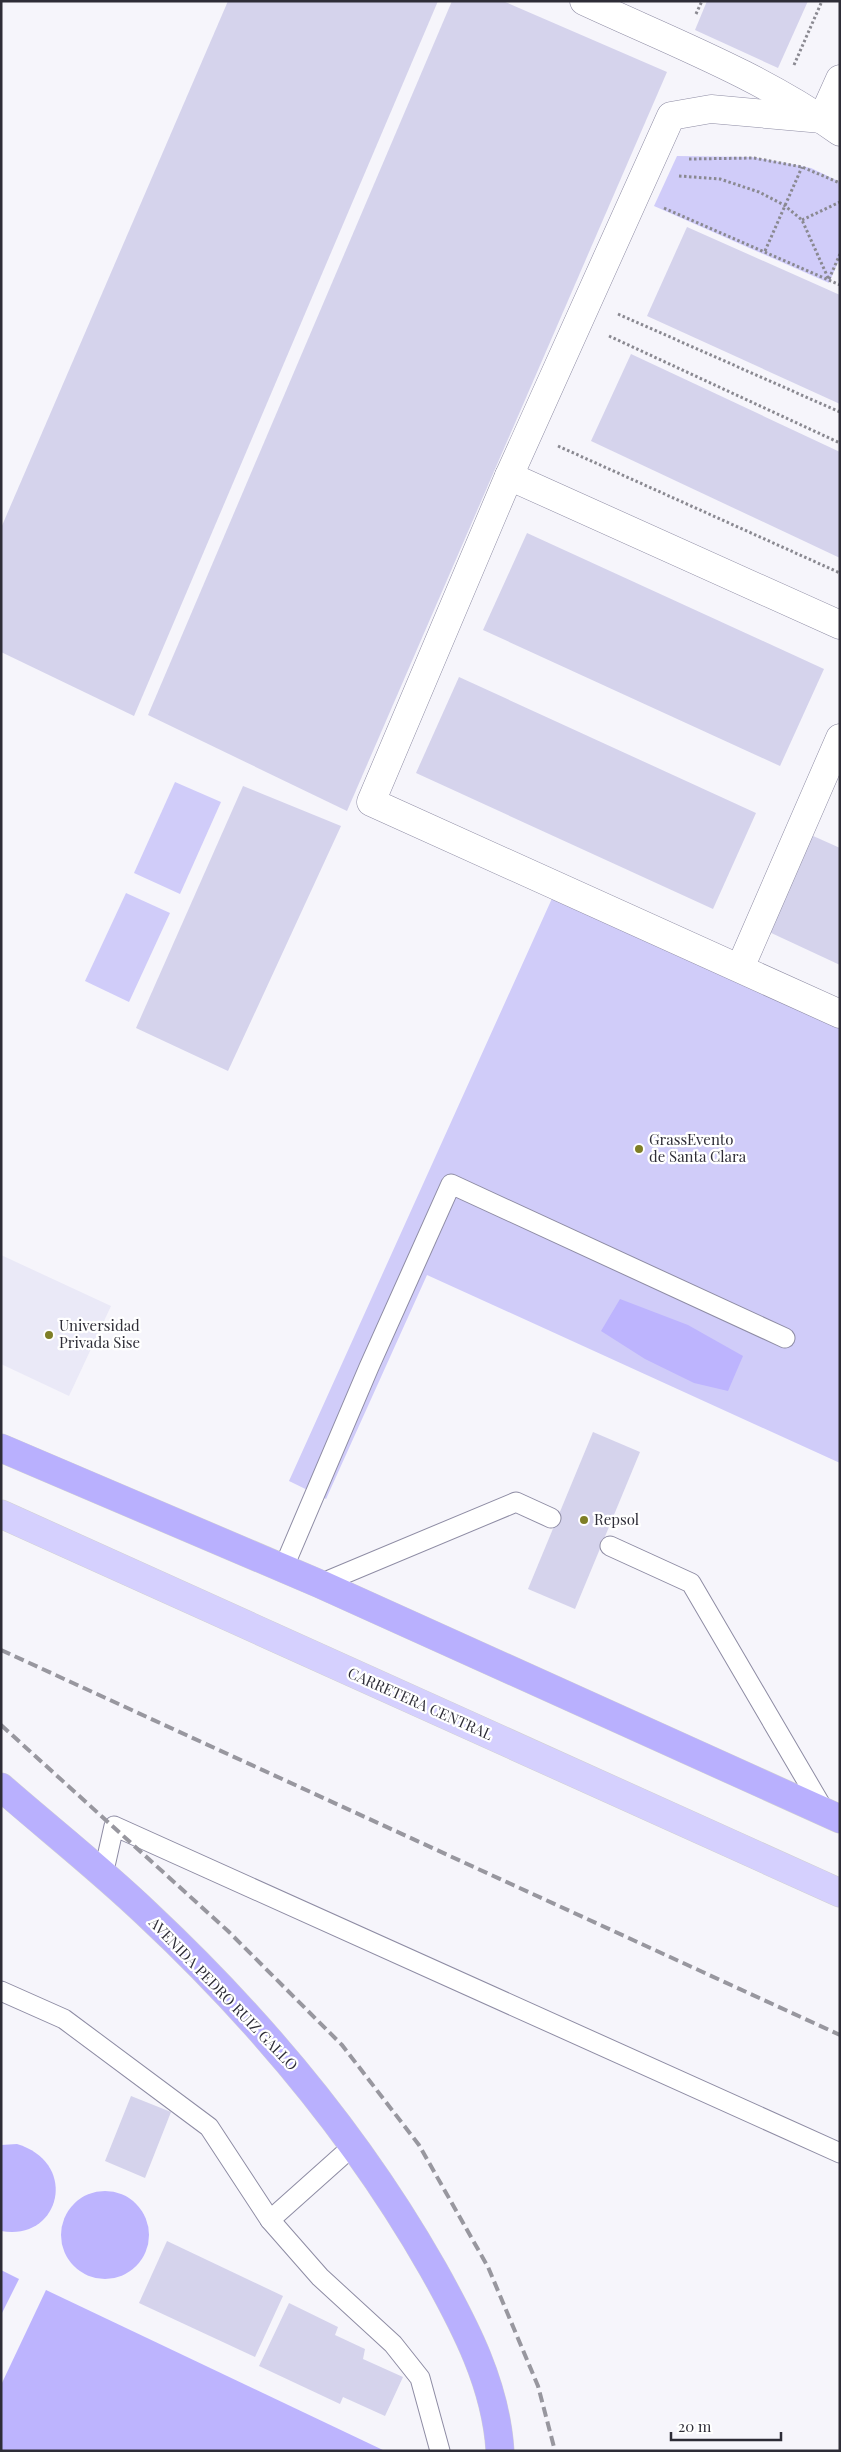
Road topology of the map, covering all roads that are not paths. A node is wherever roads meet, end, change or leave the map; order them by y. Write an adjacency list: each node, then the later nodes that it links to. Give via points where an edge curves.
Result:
1 (584, 1): 3 (street, via 734,70)
2 (840, 79): 3 (street)
3 (831, 125): 4 (street, via 711,109 671,116)
4 (509, 476): 5 (street); 7 (street, via 371,802)
5 (840, 625)
6 (840, 738): 7 (street)
7 (740, 968): 8 (street)
8 (840, 1014)
9 (785, 1338): 14 (lane, via 451,1184)
10 (1, 1448): 14 (highway)
11 (1, 1514): 19 (main road, CARRETERA CENTRAL)
12 (551, 1518): 15 (lane, via 516,1502)
13 (610, 1546): 17 (lane, via 691,1583)
14 (283, 1569): 15 (highway)
15 (320, 1584): 17 (highway)
16 (1, 1787): 18 (highway, AVENIDA PEDRO RUIZ GALLO)
17 (833, 1816)
18 (103, 1875): 21 (highway, AVENIDA PEDRO RUIZ GALLO, via 146,1912 252,2020); 22 (lane, via 114,1826)
19 (840, 1893)
20 (1, 1991): 23 (lane, via 64,2019 209,2127)
21 (354, 2145): 23 (lane); 25 (highway, AVENIDA PEDRO RUIZ GALLO, via 418,2242 477,2356 490,2392)
22 (840, 2153)
23 (270, 2220): 24 (lane, via 320,2277 393,2344 420,2378)
24 (440, 2451)
25 (500, 2451)

